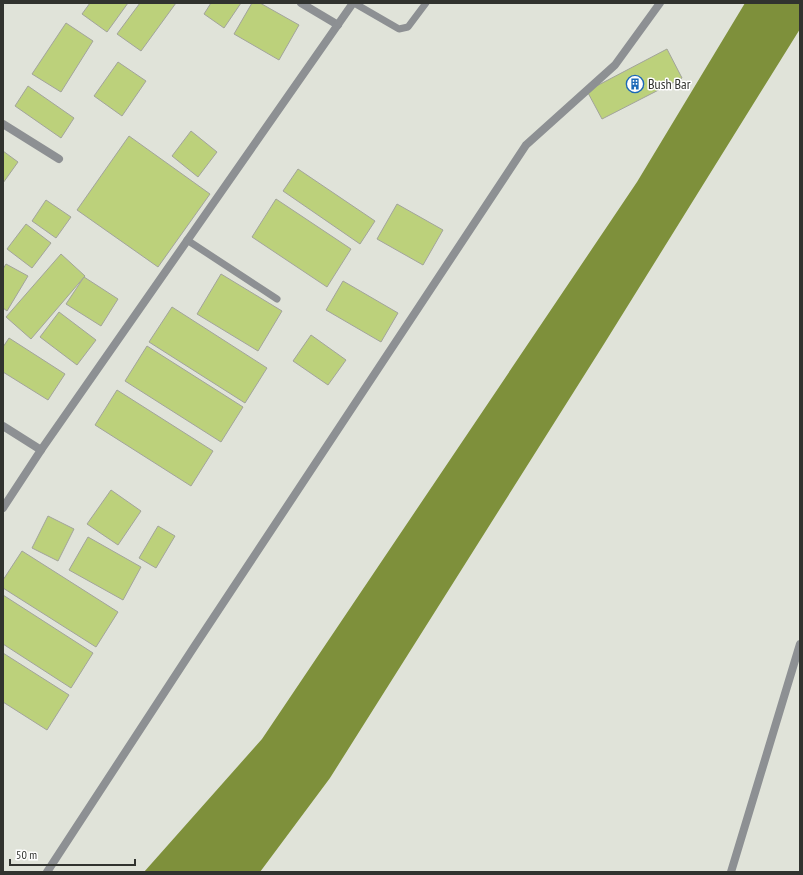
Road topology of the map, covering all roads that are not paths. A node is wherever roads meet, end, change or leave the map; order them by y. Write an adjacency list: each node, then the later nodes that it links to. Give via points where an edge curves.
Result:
1 (301, 3): 5 (street)
2 (354, 3): 3 (lane, via 399,29 408,27); 5 (street)
3 (426, 3)
4 (660, 3): 14 (street, via 615,65 526,146)
5 (338, 25): 8 (street)
6 (3, 124): 7 (street)
7 (59, 159)
8 (187, 240): 9 (lane); 11 (street)
9 (277, 300)
10 (3, 426): 11 (street)
11 (41, 450): 12 (street)
12 (3, 508)
13 (800, 644): 15 (street)
14 (47, 872)
15 (731, 872)

